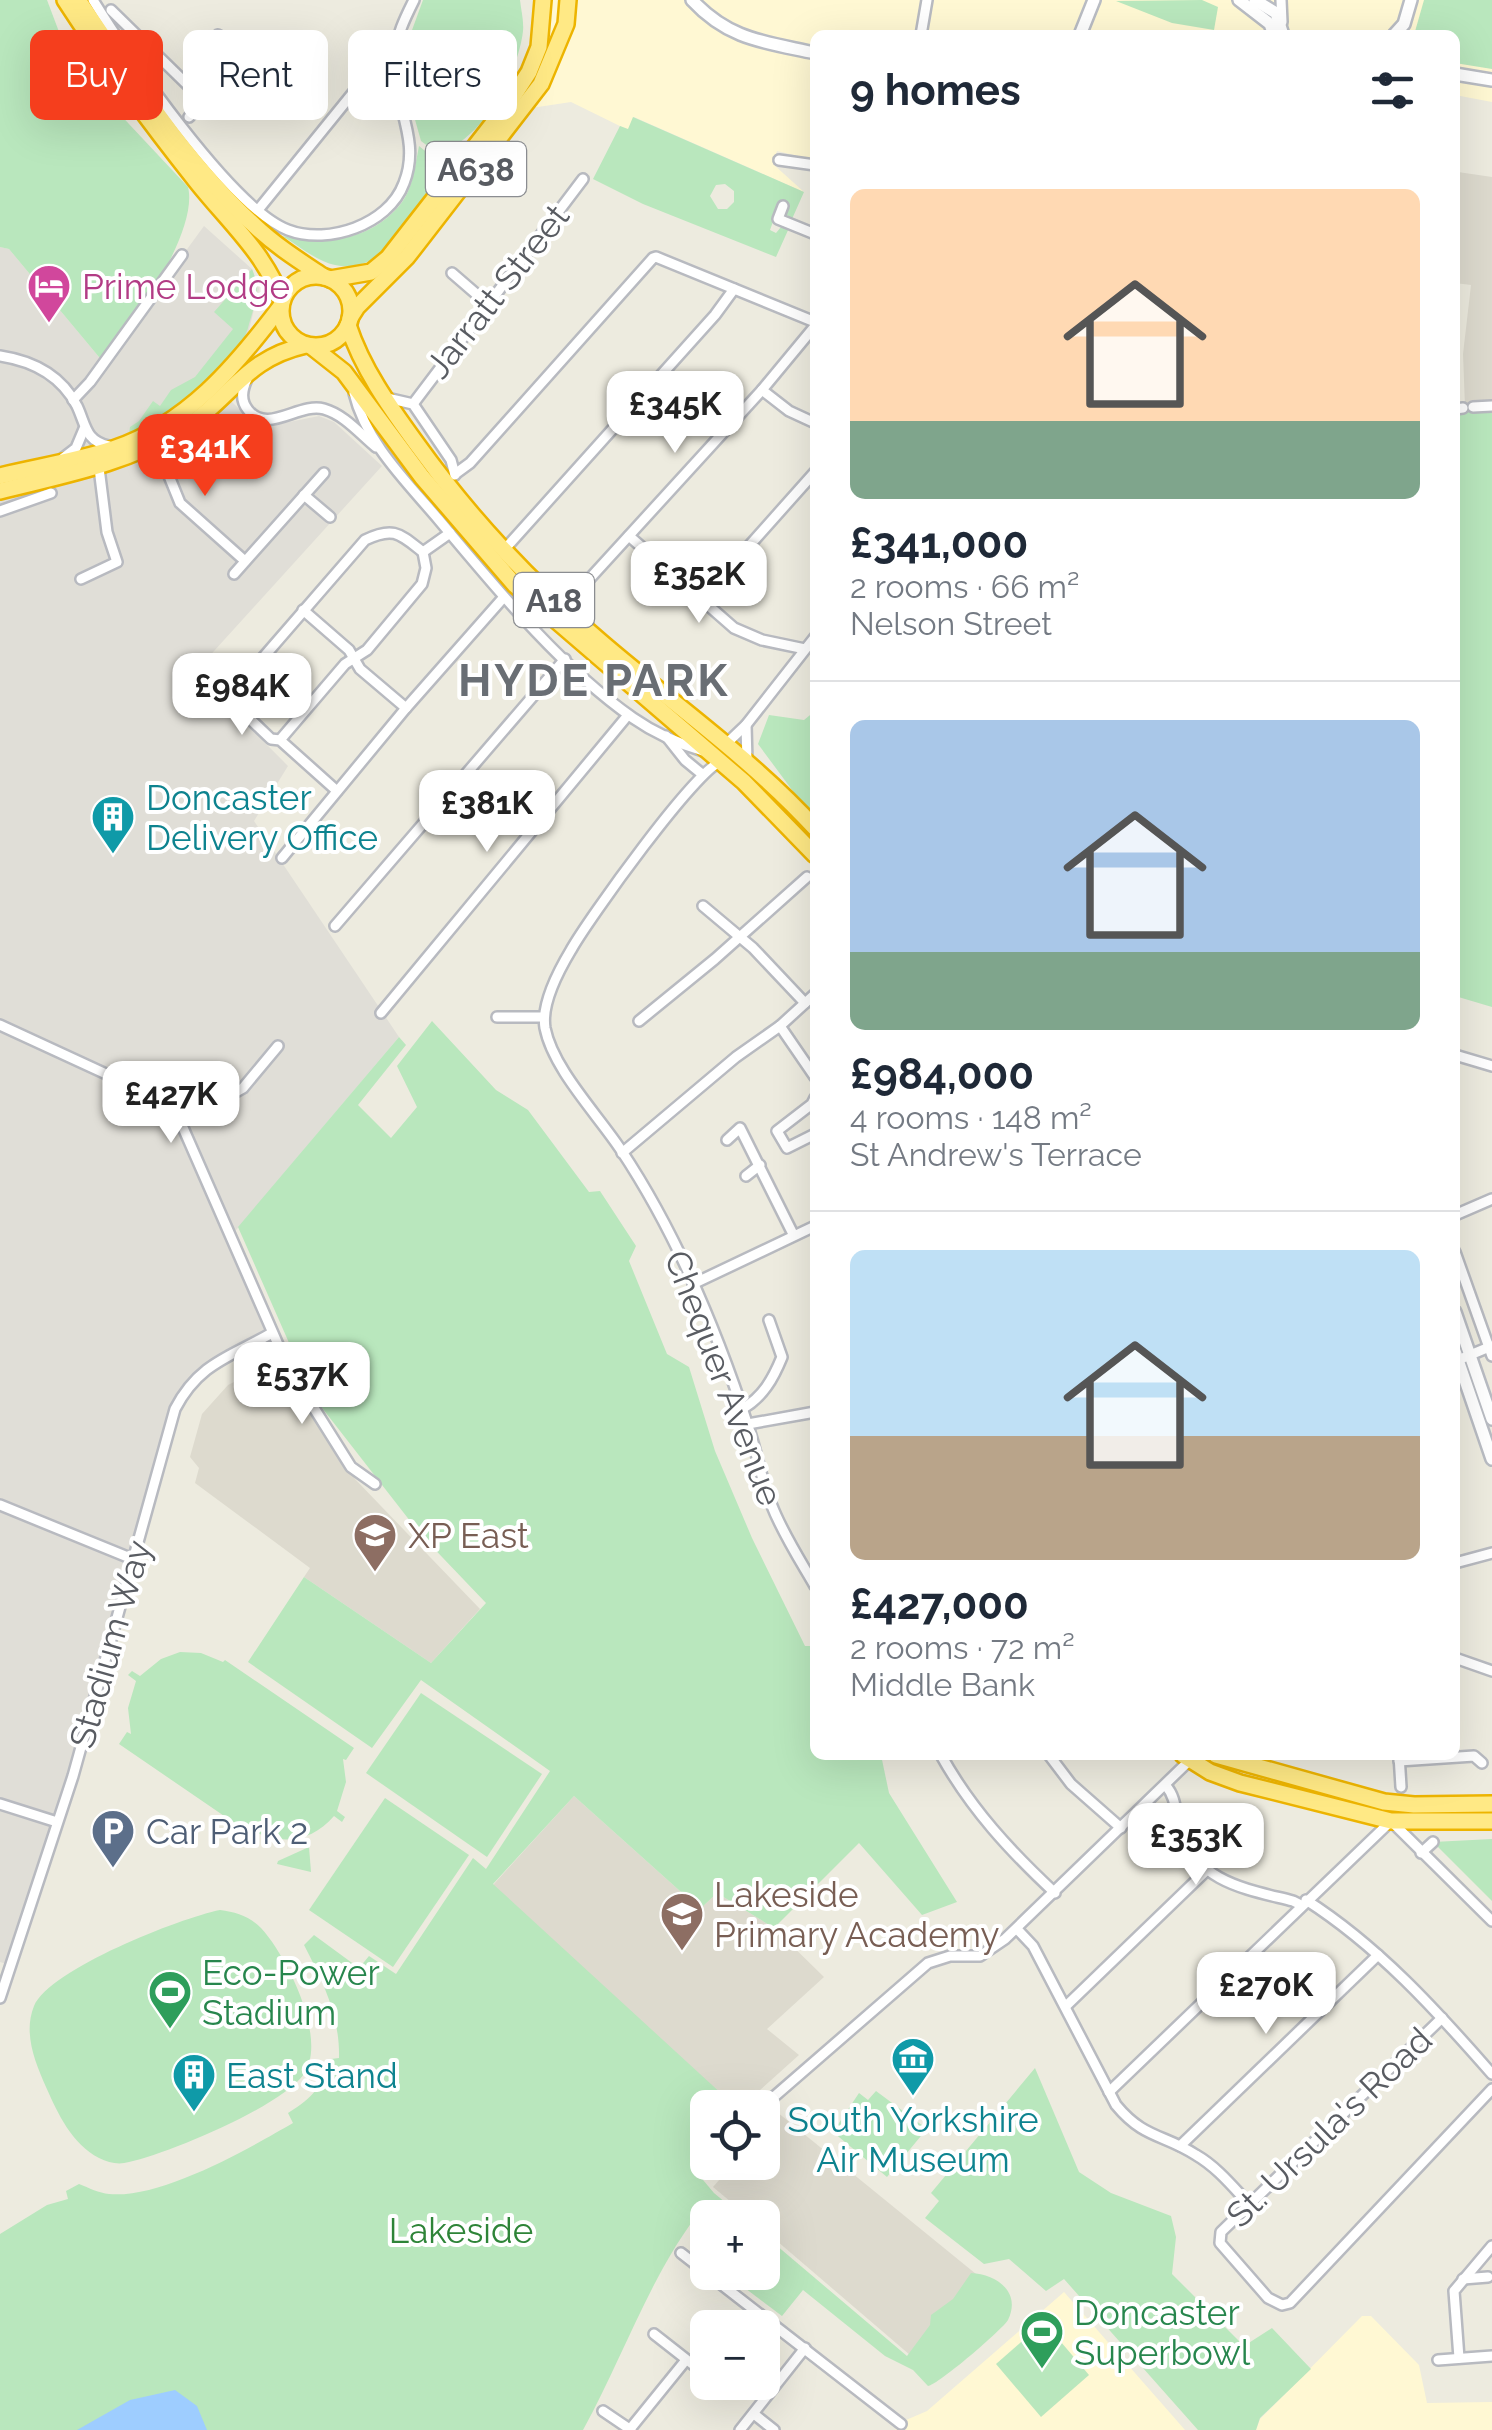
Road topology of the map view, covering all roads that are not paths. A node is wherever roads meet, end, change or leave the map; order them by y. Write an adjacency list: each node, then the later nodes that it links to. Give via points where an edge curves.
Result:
1 (64, 0): 40 (highway, via 134,102 258,254)
2 (78, 0): 38 (highway, via 225,196 279,246)
3 (93, 0): 15 (street)
4 (414, 0): 34 (street, via 394,57 411,144 396,198 367,224 321,235 289,230)
5 (543, 0): 38 (highway, A638, via 539,47 496,121 388,258 371,272)
6 (568, 0): 42 (highway, A638, via 566,24 541,84)
7 (692, 0): 23 (street, via 734,34)
8 (927, 0): 17 (street)
9 (1094, 0): 18 (street)
10 (1239, 0): 19 (street)
11 (1255, 0): 20 (street, via 1276,13)
12 (1281, 0): 21 (street)
13 (1411, 0): 22 (street)
14 (112, 10): 16 (street)
15 (113, 30)
16 (132, 30)
17 (921, 30)
18 (1082, 30)
19 (1269, 30)
20 (1281, 30)
21 (1283, 30)
22 (1404, 30)
23 (810, 52)
24 (163, 60): 26 (street)
25 (1460, 75): 27 (street)
26 (183, 80)
27 (1492, 80)
28 (163, 99): 34 (street)
29 (348, 107): 34 (street)
30 (779, 160): 31 (street)
31 (810, 165)
32 (583, 180): 41 (street, Jarratt Street)
33 (783, 206): 35 (street, via 776,223)
34 (258, 210)
35 (810, 233)
36 (182, 255): 51 (street)
37 (452, 273): 41 (street)
38 (327, 278): 40 (highway, via 298,280); 42 (highway, via 344,290)
39 (734, 289): 43 (street); 65 (street, via 656,256); 76 (street)
40 (281, 304): 45 (highway, via 291,336); 60 (highway, via 189,410)
41 (489, 305): 52 (street, Jarratt Street)
42 (349, 322): 45 (highway, via 331,342); 50 (highway, A18)
43 (810, 322)
44 (810, 330): 49 (street)
45 (308, 345): 47 (highway); 48 (highway, A18)
46 (0, 356): 51 (street, via 38,366)
47 (251, 368): 56 (street, via 242,397 257,417 275,420 321,408); 59 (highway, via 207,412)
48 (351, 380): 54 (street); 94 (highway, A18, via 422,478 515,585)
49 (762, 390): 57 (street); 75 (street)
50 (384, 398): 52 (street); 70 (highway, A18)
51 (73, 400): 58 (street)
52 (413, 404): 65 (street)
53 (1492, 406): 55 (street)
54 (358, 407): 56 (street); 61 (street)
55 (1464, 408)
56 (340, 416): 61 (street)
57 (810, 421)
58 (84, 428): 60 (street, via 96,443); 62 (street, via 76,448)
59 (156, 444): 63 (highway); 78 (street, via 180,502)
60 (116, 448): 62 (highway)
61 (382, 452): 74 (street)
62 (56, 463): 66 (highway)
63 (99, 468): 68 (highway); 80 (street, via 117,562)
64 (324, 473): 71 (street)
65 (455, 474): 70 (street)
66 (0, 476)
67 (810, 478): 82 (street)
68 (0, 491)
69 (51, 493): 72 (street)
70 (455, 494): 76 (highway, A18)
71 (304, 495): 73 (street); 78 (street)
72 (0, 511)
73 (330, 517)
74 (450, 533): 77 (street); 81 (street)
75 (629, 536): 82 (street); 83 (street)
76 (504, 550): 83 (highway, A18)
77 (423, 552): 84 (street, via 397,533 365,540); 87 (street, via 422,584)
78 (245, 561): 79 (street)
79 (234, 574)
80 (81, 579)
81 (504, 597): 88 (street); 89 (street)
82 (700, 601): 86 (street, via 747,634)
83 (562, 609): 94 (highway, A18)
84 (303, 610): 87 (street); 93 (street, via 228,698)
85 (810, 642): 86 (street)
86 (805, 648): 91 (street)
87 (355, 658): 89 (street, via 360,670); 93 (street)
88 (565, 659): 90 (street); 103 (street)
89 (406, 708): 97 (street)
90 (628, 714): 92 (street); 107 (street)
91 (746, 725): 94 (street); 95 (street)
92 (666, 735): 94 (street); 96 (street)
93 (280, 740): 97 (street)
94 (719, 753): 95 (highway, A18); 96 (street); 99 (highway, A18)
95 (747, 763): 98 (highway, A18)
96 (702, 774): 109 (street, via 569,952)
97 (337, 790): 100 (street)
98 (810, 823)
99 (810, 850)
100 (282, 858)
101 (807, 877): 104 (street)
102 (703, 906): 104 (street)
103 (335, 926)
104 (739, 937): 106 (street); 110 (street)
105 (810, 998): 106 (street)
106 (805, 1003): 112 (street)
107 (381, 1013)
108 (497, 1017): 109 (street)
109 (544, 1017): 121 (street, Chequer Avenue, via 558,1061)
110 (639, 1020)
111 (0, 1026): 118 (street, via 143,1091)
112 (780, 1026): 116 (street); 121 (street)
113 (278, 1046): 118 (street, via 244,1088)
114 (1460, 1056): 115 (street)
115 (1492, 1066)
116 (810, 1070)
117 (810, 1106): 119 (street, via 777,1131 787,1148)
118 (180, 1123): 131 (street)
119 (810, 1136)
120 (726, 1140): 122 (street, via 740,1128)
121 (622, 1152): 129 (street, Chequer Avenue)
122 (760, 1165): 123 (street); 127 (street)
123 (746, 1176)
124 (1492, 1199): 125 (street)
125 (1460, 1213)
126 (810, 1228): 127 (street)
127 (794, 1234): 129 (street)
128 (1460, 1266): 132 (street)
129 (693, 1284): 134 (street, Chequer Avenue)
130 (769, 1320): 134 (street, via 782,1357 765,1390)
131 (272, 1333): 139 (street, via 329,1435 355,1471); 142 (street, Stadium Way, via 215,1361 184,1393)
132 (1491, 1350): 133 (street)
133 (1461, 1356): 136 (street); 138 (street)
134 (742, 1409): 137 (street, Chequer Avenue)
135 (810, 1413): 137 (street)
136 (1492, 1418)
137 (748, 1424): 144 (street, Chequer Avenue, via 770,1502)
138 (1492, 1458)
139 (375, 1484)
140 (0, 1505): 142 (street)
141 (1492, 1553): 143 (street)
142 (135, 1560): 164 (street, Stadium Way)
143 (1460, 1562)
144 (810, 1577)
145 (1460, 1660): 146 (street)
146 (1492, 1671)
147 (1460, 1756): 155 (street)
148 (944, 1760): 169 (street, via 974,1809)
149 (1052, 1760): 165 (street)
150 (1187, 1760): 157 (street)
151 (1193, 1760): 162 (highway, via 1240,1783)
152 (1245, 1760): 156 (highway)
153 (1259, 1760): 156 (street)
154 (1399, 1760): 158 (street)
155 (1482, 1762)
156 (1266, 1770): 159 (highway)
157 (1166, 1786): 165 (street); 168 (street, via 1185,1842)
158 (1400, 1787)
159 (1384, 1802): 161 (highway); 162 (street)
160 (0, 1804): 164 (street)
161 (1492, 1804)
162 (1392, 1821): 163 (highway); 167 (street); 170 (street)
163 (1492, 1821)
164 (57, 1822): 174 (street, Stadium Way)
165 (1121, 1828): 169 (street)
166 (1433, 1842): 167 (street)
167 (1421, 1853): 171 (street)
168 (1206, 1871): 170 (street, via 1232,1886); 175 (street)
169 (1054, 1893): 172 (street)
170 (1304, 1903): 173 (street, via 1338,1920); 180 (street)
171 (1492, 1921)
172 (1017, 1929): 175 (street); 179 (street, via 987,1954 928,1963)
173 (1378, 1955): 176 (street); 181 (street)
174 (0, 1998)
175 (1066, 2006): 180 (street)
176 (1442, 2018): 177 (street); 182 (street, St. Ursula's Road)
177 (1492, 2074)
178 (1492, 2089): 182 (street, St. Ursula's Road, via 1290,2303 1268,2298 1218,2237)
179 (780, 2092)
180 (1109, 2092): 181 (street, via 1136,2127)
181 (1180, 2146): 182 (street)
182 (1249, 2204)
183 (1492, 2246): 185 (street)
184 (681, 2253): 188 (street)
185 (1480, 2261): 186 (street); 186 (street, via 1484,2278)
186 (1462, 2279): 190 (street, via 1454,2291)
187 (654, 2334): 191 (street)
188 (805, 2348): 195 (street); 196 (street)
189 (1492, 2356): 190 (street)
190 (1458, 2358): 192 (street)
191 (686, 2360): 193 (street); 197 (street)
192 (1438, 2360)
193 (690, 2363)
194 (604, 2411): 197 (street)
195 (754, 2414): 198 (street); 199 (street)
196 (901, 2424)
197 (630, 2430)
198 (740, 2430)
199 (774, 2430)

